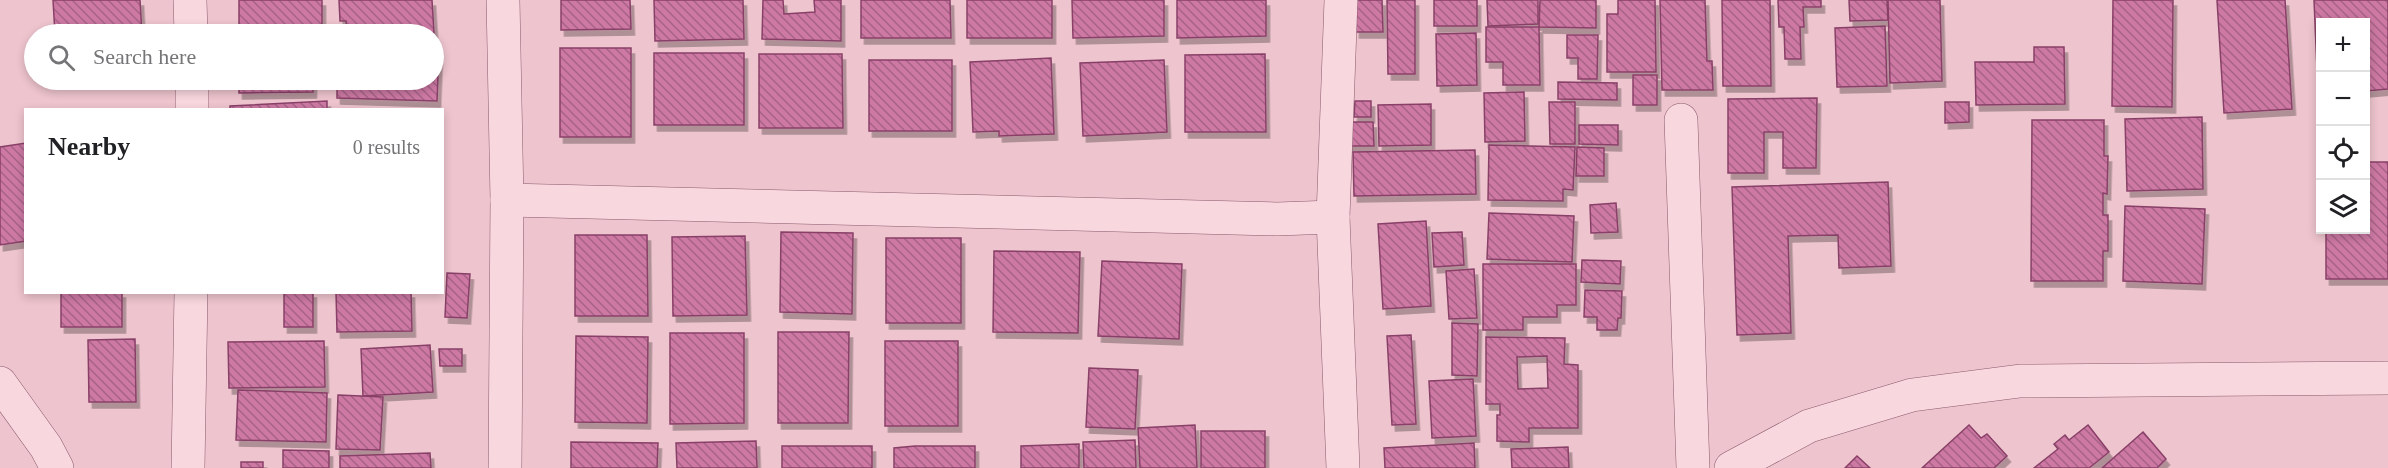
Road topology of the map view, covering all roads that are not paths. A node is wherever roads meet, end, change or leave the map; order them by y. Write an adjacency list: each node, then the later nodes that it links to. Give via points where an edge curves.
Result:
1 (190, 0): 4 (street)
2 (503, 0): 8 (street)
3 (1341, 0): 9 (street)
4 (191, 24)
5 (192, 90): 6 (street)
6 (192, 108)
7 (1681, 120): 17 (street)
8 (507, 200): 9 (street, via 1277,219); 15 (street)
9 (1333, 217): 16 (street)
10 (191, 294): 14 (street)
11 (2388, 378): 18 (street, via 2020,381 1912,395 1809,426)
12 (0, 383): 13 (street)
13 (57, 461)
14 (189, 468)
15 (506, 468)
16 (1343, 468)
17 (1693, 468)
18 (1731, 468)

